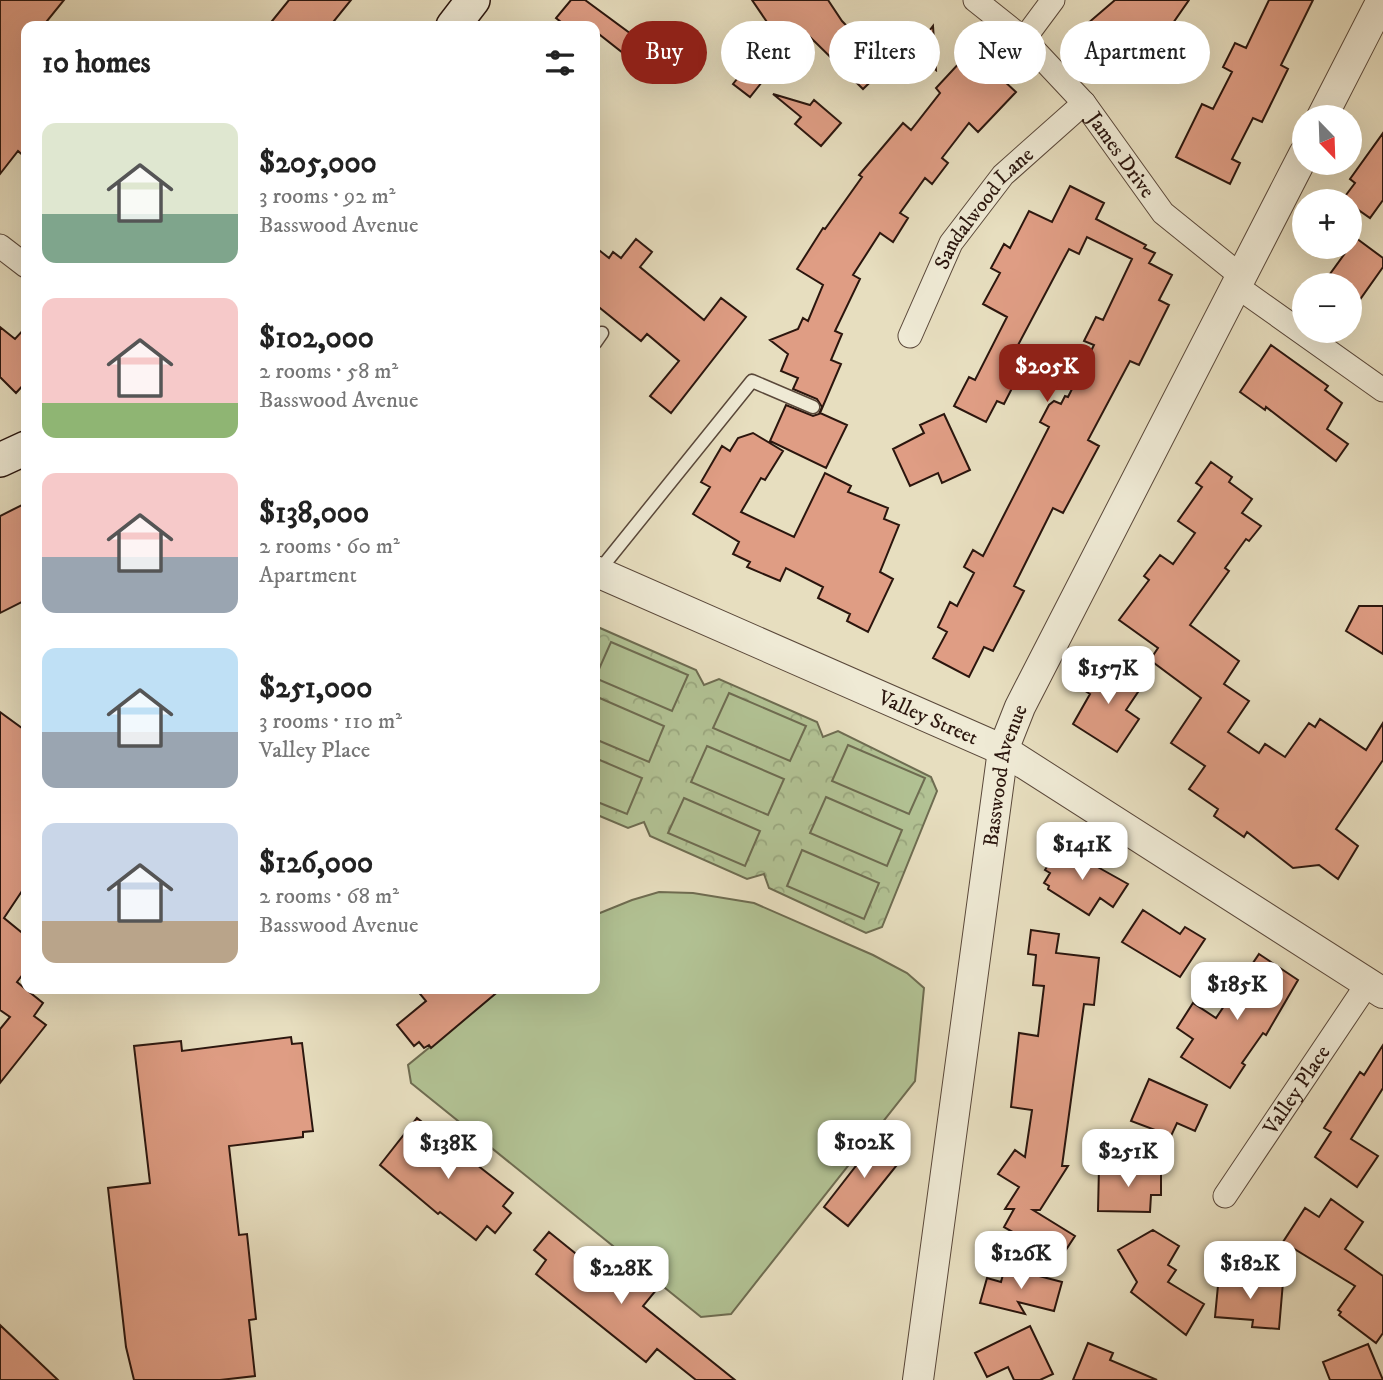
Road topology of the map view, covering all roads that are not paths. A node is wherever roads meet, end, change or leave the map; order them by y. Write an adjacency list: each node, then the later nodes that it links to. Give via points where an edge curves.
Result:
1 (474, 0): 5 (main road)
2 (975, 0): 6 (street, James Drive)
3 (1053, 0): 7 (street)
4 (1382, 0): 10 (street)
5 (457, 21)
6 (1001, 21)
7 (1037, 21)
8 (1046, 62): 9 (street, James Drive)
9 (1084, 103): 14 (street, James Drive, via 1163,213); 15 (street, Sandalwood Lane, via 1003,175 951,243)
10 (1328, 105)
11 (1293, 175): 14 (street, Basswood Avenue)
12 (0, 246): 13 (street)
13 (21, 263)
14 (1238, 281): 16 (street, James Drive); 22 (street, Basswood Avenue, via 1020,707)
15 (911, 336)
16 (1383, 390)
17 (813, 407): 20 (lane, via 752,382)
18 (21, 450): 19 (main road)
19 (0, 460)
20 (600, 568)
21 (600, 573): 22 (street, Valley Street)
22 (1003, 750): 23 (street, Valley Street); 25 (street, Basswood Avenue)
23 (1376, 988): 24 (street, Valley Place)
24 (1225, 1196)
25 (918, 1380)

